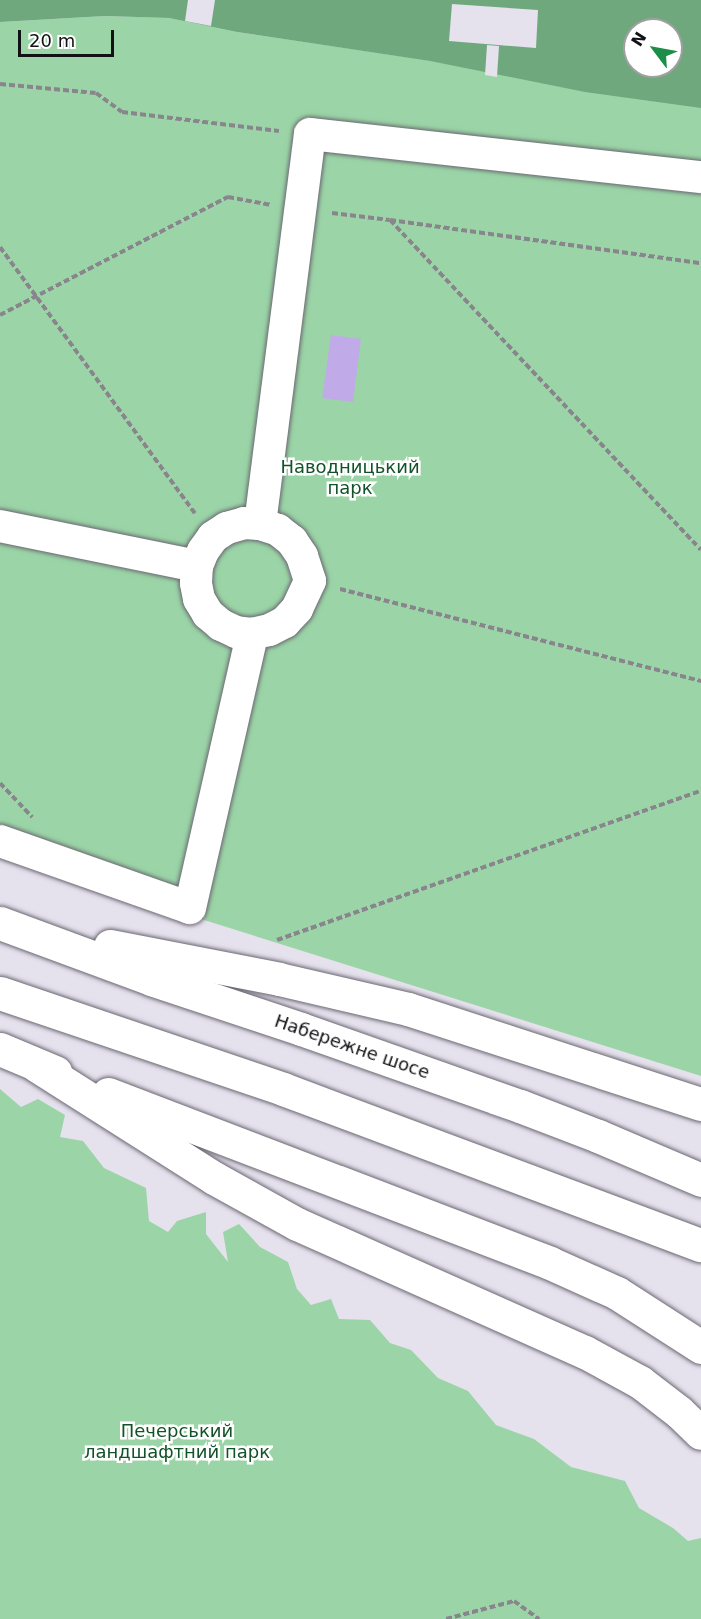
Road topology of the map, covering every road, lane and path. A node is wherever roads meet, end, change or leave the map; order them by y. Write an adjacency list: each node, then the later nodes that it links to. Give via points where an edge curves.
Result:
1 (0, 84): 2 (path, via 96,93 122,112)
2 (310, 134): 3 (lane); 4 (lane)
3 (701, 177)
4 (300, 210): 5 (path); 8 (path, via 228,197); 10 (lane)
5 (390, 220): 7 (path); 13 (path)
6 (0, 248): 8 (path)
7 (701, 263)
8 (36, 296): 9 (path); 12 (path)
9 (0, 315)
10 (260, 524): 12 (lane, via 244,523); 15 (lane, via 278,530 292,541)
11 (0, 526): 14 (lane)
12 (213, 537): 14 (lane)
13 (701, 550)
14 (197, 566): 16 (lane, via 196,583 208,614 236,632)
15 (310, 581): 16 (lane, via 297,609 285,622); 17 (path)
16 (252, 634): 19 (lane, via 190,908)
17 (701, 681)
18 (701, 791): 21 (path)
19 (0, 841)
20 (0, 922): 25 (main road, via 408,1009); 26 (main road, Набережне шосе, via 151,979 520,1106)
21 (277, 940)
22 (0, 993): 27 (main road, via 283,1089)
23 (0, 1049): 24 (main road)
24 (36, 1065): 28 (main road, via 550,1263 617,1293); 29 (main road, via 214,1178 297,1224 585,1352 640,1382)
25 (701, 1104)
26 (701, 1180)
27 (701, 1245)
28 (701, 1347)
29 (701, 1433)
30 (446, 1619): 31 (path, via 514,1600)
31 (539, 1619)

